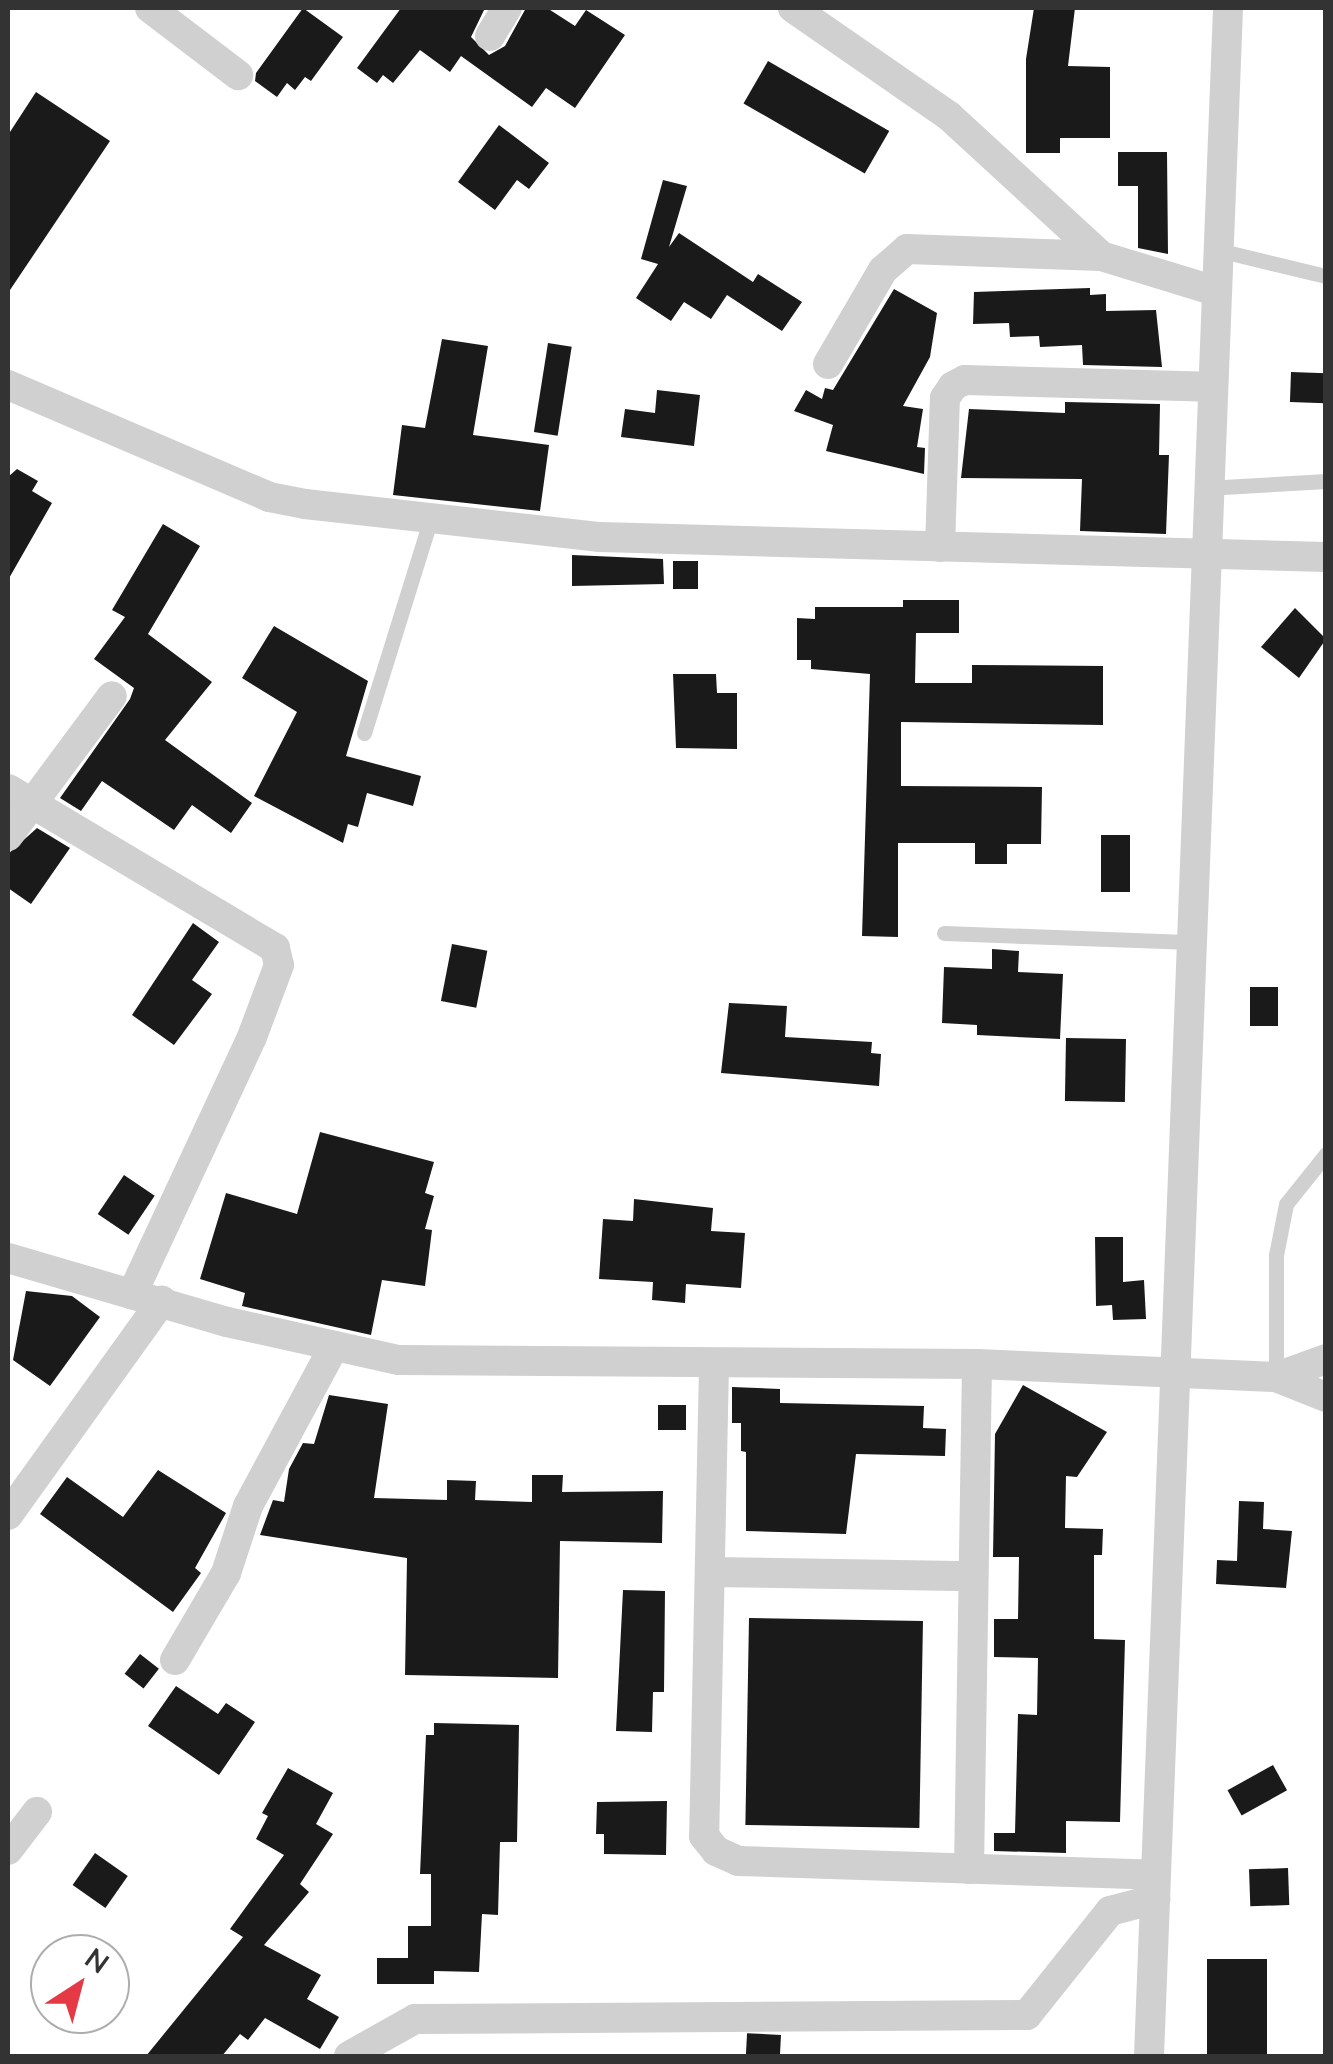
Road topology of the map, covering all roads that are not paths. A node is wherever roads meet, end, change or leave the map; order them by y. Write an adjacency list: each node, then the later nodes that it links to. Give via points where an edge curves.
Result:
1 (150, 8): 6 (street)
2 (508, 8): 5 (street)
3 (794, 8): 8 (street, via 949,116)
4 (1228, 8): 7 (street)
5 (490, 36)
6 (238, 75)
7 (1214, 249): 9 (lane); 10 (street)
8 (1101, 256): 10 (street); 11 (street, via 907,249 883,270)
9 (1326, 276)
10 (1212, 290): 12 (street)
11 (828, 364)
12 (1209, 386): 15 (street); 17 (street, via 965,380 953,386 945,398)
13 (10, 391): 16 (street, via 269,497)
14 (1326, 481): 15 (lane)
15 (1206, 488): 18 (street)
16 (430, 518): 17 (street, via 600,537); 21 (lane)
17 (940, 547): 18 (street)
18 (1206, 554): 19 (street); 25 (street)
19 (1326, 558)
20 (112, 696): 22 (street)
21 (364, 733)
22 (17, 796): 23 (street); 28 (street, via 275,948 279,965)
23 (8, 836)
24 (944, 933): 25 (lane)
25 (1193, 942): 33 (street)
26 (1326, 1154): 34 (lane, via 1286,1204 1276,1255)
27 (8, 1258): 28 (street)
28 (147, 1297): 29 (street); 36 (street)
29 (334, 1346): 32 (street, via 398,1360); 39 (street, via 248,1506 226,1573)
30 (1326, 1359): 34 (street)
31 (977, 1364): 32 (street); 33 (street); 38 (street)
32 (714, 1366): 37 (street)
33 (1180, 1374): 34 (street); 43 (street)
34 (1276, 1377): 35 (street)
35 (1326, 1398)
36 (8, 1516)
37 (710, 1572): 38 (street); 42 (street, via 704,1836 716,1851 738,1861)
38 (974, 1576): 42 (street)
39 (175, 1660)
40 (37, 1812): 41 (street)
41 (8, 1850)
42 (969, 1869): 43 (street)
43 (1156, 1887): 44 (street, via 1110,1911 1027,2015 415,2019); 45 (street)
44 (349, 2056)
45 (1148, 2056)

